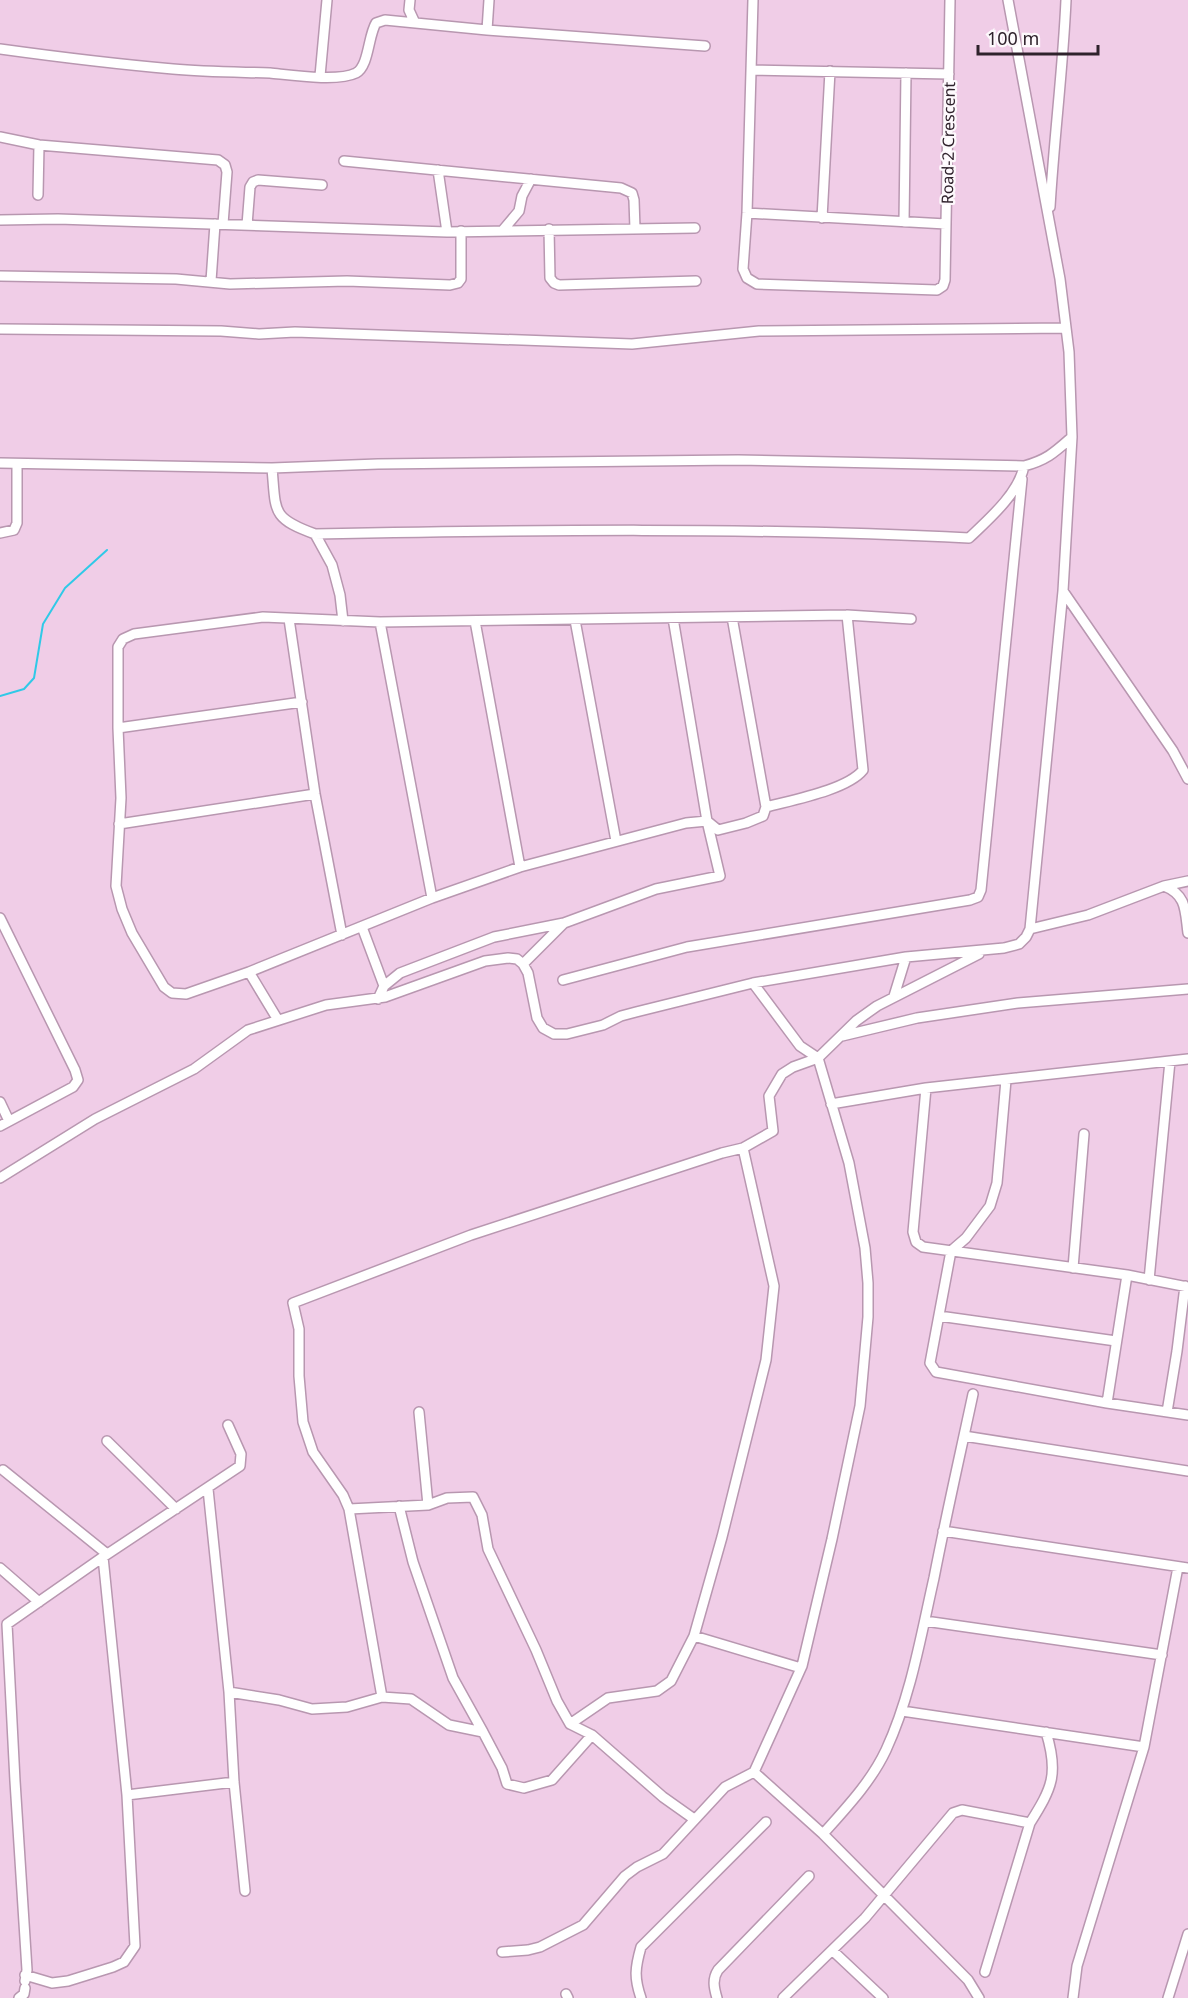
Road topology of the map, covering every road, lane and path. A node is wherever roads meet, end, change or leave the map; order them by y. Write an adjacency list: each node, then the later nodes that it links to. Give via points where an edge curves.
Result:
1 (327, 0): 16 (street)
2 (410, 0): 8 (street)
3 (489, 0): 9 (street)
4 (753, 0): 12 (street)
5 (950, 0): 15 (street, Road-2 Crescent)
6 (1008, 0): 27 (street)
7 (1066, 0): 27 (street)
8 (415, 23): 9 (street); 16 (street, via 376,23 364,66 358,72)
9 (487, 30): 10 (street)
10 (705, 46)
11 (0, 49): 16 (street, via 124,65)
12 (751, 70): 13 (street); 24 (street)
13 (830, 71): 14 (street); 25 (street)
14 (906, 73): 15 (street); 28 (street)
15 (949, 74): 30 (street, Road-2 Crescent)
16 (320, 76)
17 (0, 137): 18 (street)
18 (39, 144): 23 (street); 29 (street, via 218,160 227,172)
19 (344, 161): 20 (street)
20 (438, 170): 21 (street); 36 (street)
21 (531, 179): 33 (street, via 627,189 634,200); 34 (street, via 519,211)
22 (322, 185): 31 (street, via 253,182 249,187)
23 (38, 195)
24 (747, 213): 25 (street); 30 (street, Road-2 Crescent, via 743,269 747,278 768,285 937,290 945,280)
25 (822, 218): 28 (street)
26 (0, 220): 29 (street)
27 (1049, 221): 41 (street)
28 (904, 222): 30 (street)
29 (219, 224): 31 (street); 40 (street)
30 (946, 224)
31 (247, 225): 36 (street)
32 (695, 228): 33 (street)
33 (634, 229): 35 (street)
34 (503, 230): 35 (street); 37 (street)
35 (549, 230): 39 (street, via 550,278 559,285)
36 (447, 231): 37 (street)
37 (461, 231): 40 (street, via 461,279 450,285)
38 (0, 276): 40 (street)
39 (696, 281)
40 (211, 282)
41 (1066, 328): 42 (street, via 759,331 632,344 295,332); 43 (street)
42 (0, 329)
43 (1072, 437): 46 (street, via 1052,456); 51 (street)
44 (0, 463): 45 (street)
45 (17, 464): 47 (street); 49 (street, via 17,523 14,530)
46 (1024, 466): 47 (street, via 726,460); 48 (street)
47 (272, 468): 50 (street, via 276,510 285,521)
48 (1022, 477): 50 (street, via 997,512 969,538 655,530); 83 (street, via 978,897 687,947)
49 (0, 533)
50 (315, 534): 58 (street, via 332,565)
51 (1063, 591): 63 (street); 76 (street)
52 (847, 615): 53 (street); 56 (street); 65 (street, via 863,770 844,784)
53 (732, 617): 54 (street); 65 (street)
54 (673, 618): 57 (street); 66 (street)
55 (289, 619): 58 (street); 61 (street); 62 (street, via 263,617 134,634 123,639 118,646)
56 (911, 619)
57 (575, 620): 59 (street); 68 (street)
58 (343, 621): 60 (street)
59 (476, 621): 60 (street); 69 (street)
60 (380, 622): 72 (street)
61 (302, 702): 62 (street); 64 (street)
62 (118, 729): 67 (street)
63 (1188, 778)
64 (315, 794): 67 (street); 78 (street)
65 (766, 807): 66 (street, via 763,816 746,824 718,830)
66 (708, 821): 68 (street); 74 (street, via 720,876 656,889)
67 (119, 824): 82 (street, via 116,886 122,909 164,987 172,993 186,994)
68 (616, 841): 69 (street)
69 (520, 867): 72 (street)
70 (1188, 881): 71 (street)
71 (1164, 886): 76 (street, via 1088,915); 77 (street, via 1180,897 1186,910)
72 (432, 898): 75 (street)
73 (0, 918): 98 (street, via 78,1080 73,1087)
74 (564, 923): 81 (street); 85 (street, via 494,937 418,964)
75 (362, 927): 78 (street); 85 (street)
76 (1030, 929): 79 (street, via 1019,944)
77 (1188, 933)
78 (342, 935): 82 (street)
79 (984, 951): 80 (street); 87 (street)
80 (906, 957): 84 (street); 87 (street)
81 (523, 964): 84 (street, via 537,1018 543,1028 554,1034 567,1035 636,1012); 88 (street, via 508,958 485,960)
82 (249, 972): 89 (street)
83 (563, 980)
84 (753, 983): 91 (street, via 800,1046)
85 (384, 986): 88 (street)
86 (1188, 989): 90 (street, via 1018,1003 917,1018)
87 (894, 996): 90 (street, via 856,1021)
88 (378, 999): 89 (street, via 340,1002)
89 (278, 1020): 102 (street, via 248,1030 194,1069 95,1119)
90 (840, 1037): 91 (street)
91 (818, 1058): 97 (street); 101 (street, via 782,1074 769,1096 773,1131)
92 (1188, 1059): 93 (street)
93 (1170, 1061): 94 (street); 106 (street)
94 (1006, 1080): 95 (street); 103 (street, via 998,1183 990,1206)
95 (926, 1088): 97 (street); 103 (street, via 913,1233 923,1247)
96 (0, 1102): 98 (street)
97 (831, 1104): 136 (street, via 849,1163 865,1248 868,1317 860,1406)
98 (9, 1121): 99 (street)
99 (0, 1126)
100 (1084, 1134): 104 (street)
101 (743, 1148): 126 (street, via 471,1234 293,1303 299,1329 303,1422 313,1452); 134 (street, via 774,1286 773,1297 766,1360)
102 (0, 1178)
103 (951, 1251): 104 (street); 108 (street)
104 (1073, 1268): 105 (street)
105 (1127, 1275): 106 (street); 109 (street)
106 (1149, 1280): 107 (street)
107 (1186, 1287): 110 (street)
108 (939, 1316): 109 (street); 113 (street, via 930,1363 936,1372)
109 (1116, 1341): 113 (street)
110 (1177, 1351): 111 (street); 115 (street)
111 (1188, 1353)
112 (973, 1394): 118 (street)
113 (1107, 1403): 115 (street)
114 (419, 1412): 123 (street)
115 (1167, 1412): 116 (street)
116 (1188, 1415)
117 (228, 1425): 122 (street, via 241,1454 240,1466)
118 (964, 1436): 121 (street); 127 (street)
119 (107, 1441): 125 (street)
120 (3, 1470): 128 (street)
121 (1188, 1471)
122 (208, 1489): 125 (street); 137 (street)
123 (428, 1505): 124 (street); 140 (street, via 447,1498 473,1497 483,1515 488,1550)
124 (399, 1506): 126 (street); 141 (street, via 413,1562 453,1678)
125 (176, 1509): 128 (street)
126 (350, 1509): 138 (street)
127 (943, 1531): 129 (street); 132 (street)
128 (105, 1556): 131 (street); 147 (street)
129 (1183, 1567): 135 (street)
130 (0, 1568): 131 (street)
131 (39, 1602): 133 (street)
132 (924, 1621): 135 (street); 139 (street)
133 (4, 1626): 159 (street)
134 (694, 1636): 136 (street); 140 (street, via 671,1681 657,1691 608,1698)
135 (1162, 1655): 144 (street)
136 (801, 1668): 145 (street)
137 (229, 1692): 138 (street, via 312,1709 347,1707); 146 (street)
138 (382, 1697): 141 (street, via 411,1699 449,1725)
139 (902, 1711): 142 (street); 151 (street, via 873,1773)
140 (570, 1724): 143 (street)
141 (483, 1732): 143 (street, via 507,1784 525,1788 552,1780)
142 (1046, 1732): 144 (street); 150 (street, via 1053,1772 1050,1787)
143 (592, 1735): 148 (street)
144 (1144, 1747): 166 (street, via 1077,1966)
145 (754, 1772): 148 (street, via 725,1786); 151 (street)
146 (234, 1782): 147 (street); 153 (street)
147 (127, 1795): 159 (street, via 135,1946 124,1962 113,1967 68,1981)
148 (694, 1819): 157 (street, via 663,1854 625,1876 583,1925 540,1947)
149 (766, 1822): 161 (street, via 641,1947 635,1973)
150 (1030, 1823): 154 (street, via 962,1810 954,1813); 158 (street)
151 (823, 1834): 154 (street)
152 (809, 1876): 162 (street, via 718,1970 714,1983)
153 (245, 1891)
154 (885, 1896): 156 (street); 165 (street, via 968,1980)
155 (1188, 1934): 167 (street)
156 (832, 1951): 163 (street); 164 (street)
157 (502, 1952)
158 (985, 1972)
159 (25, 1981): 160 (street, via 24,1994)
160 (19, 1998)
161 (641, 1998)
162 (717, 1998)
163 (783, 1998)
164 (883, 1998)
165 (979, 1998)
166 (1072, 1998)
167 (1168, 1998)

